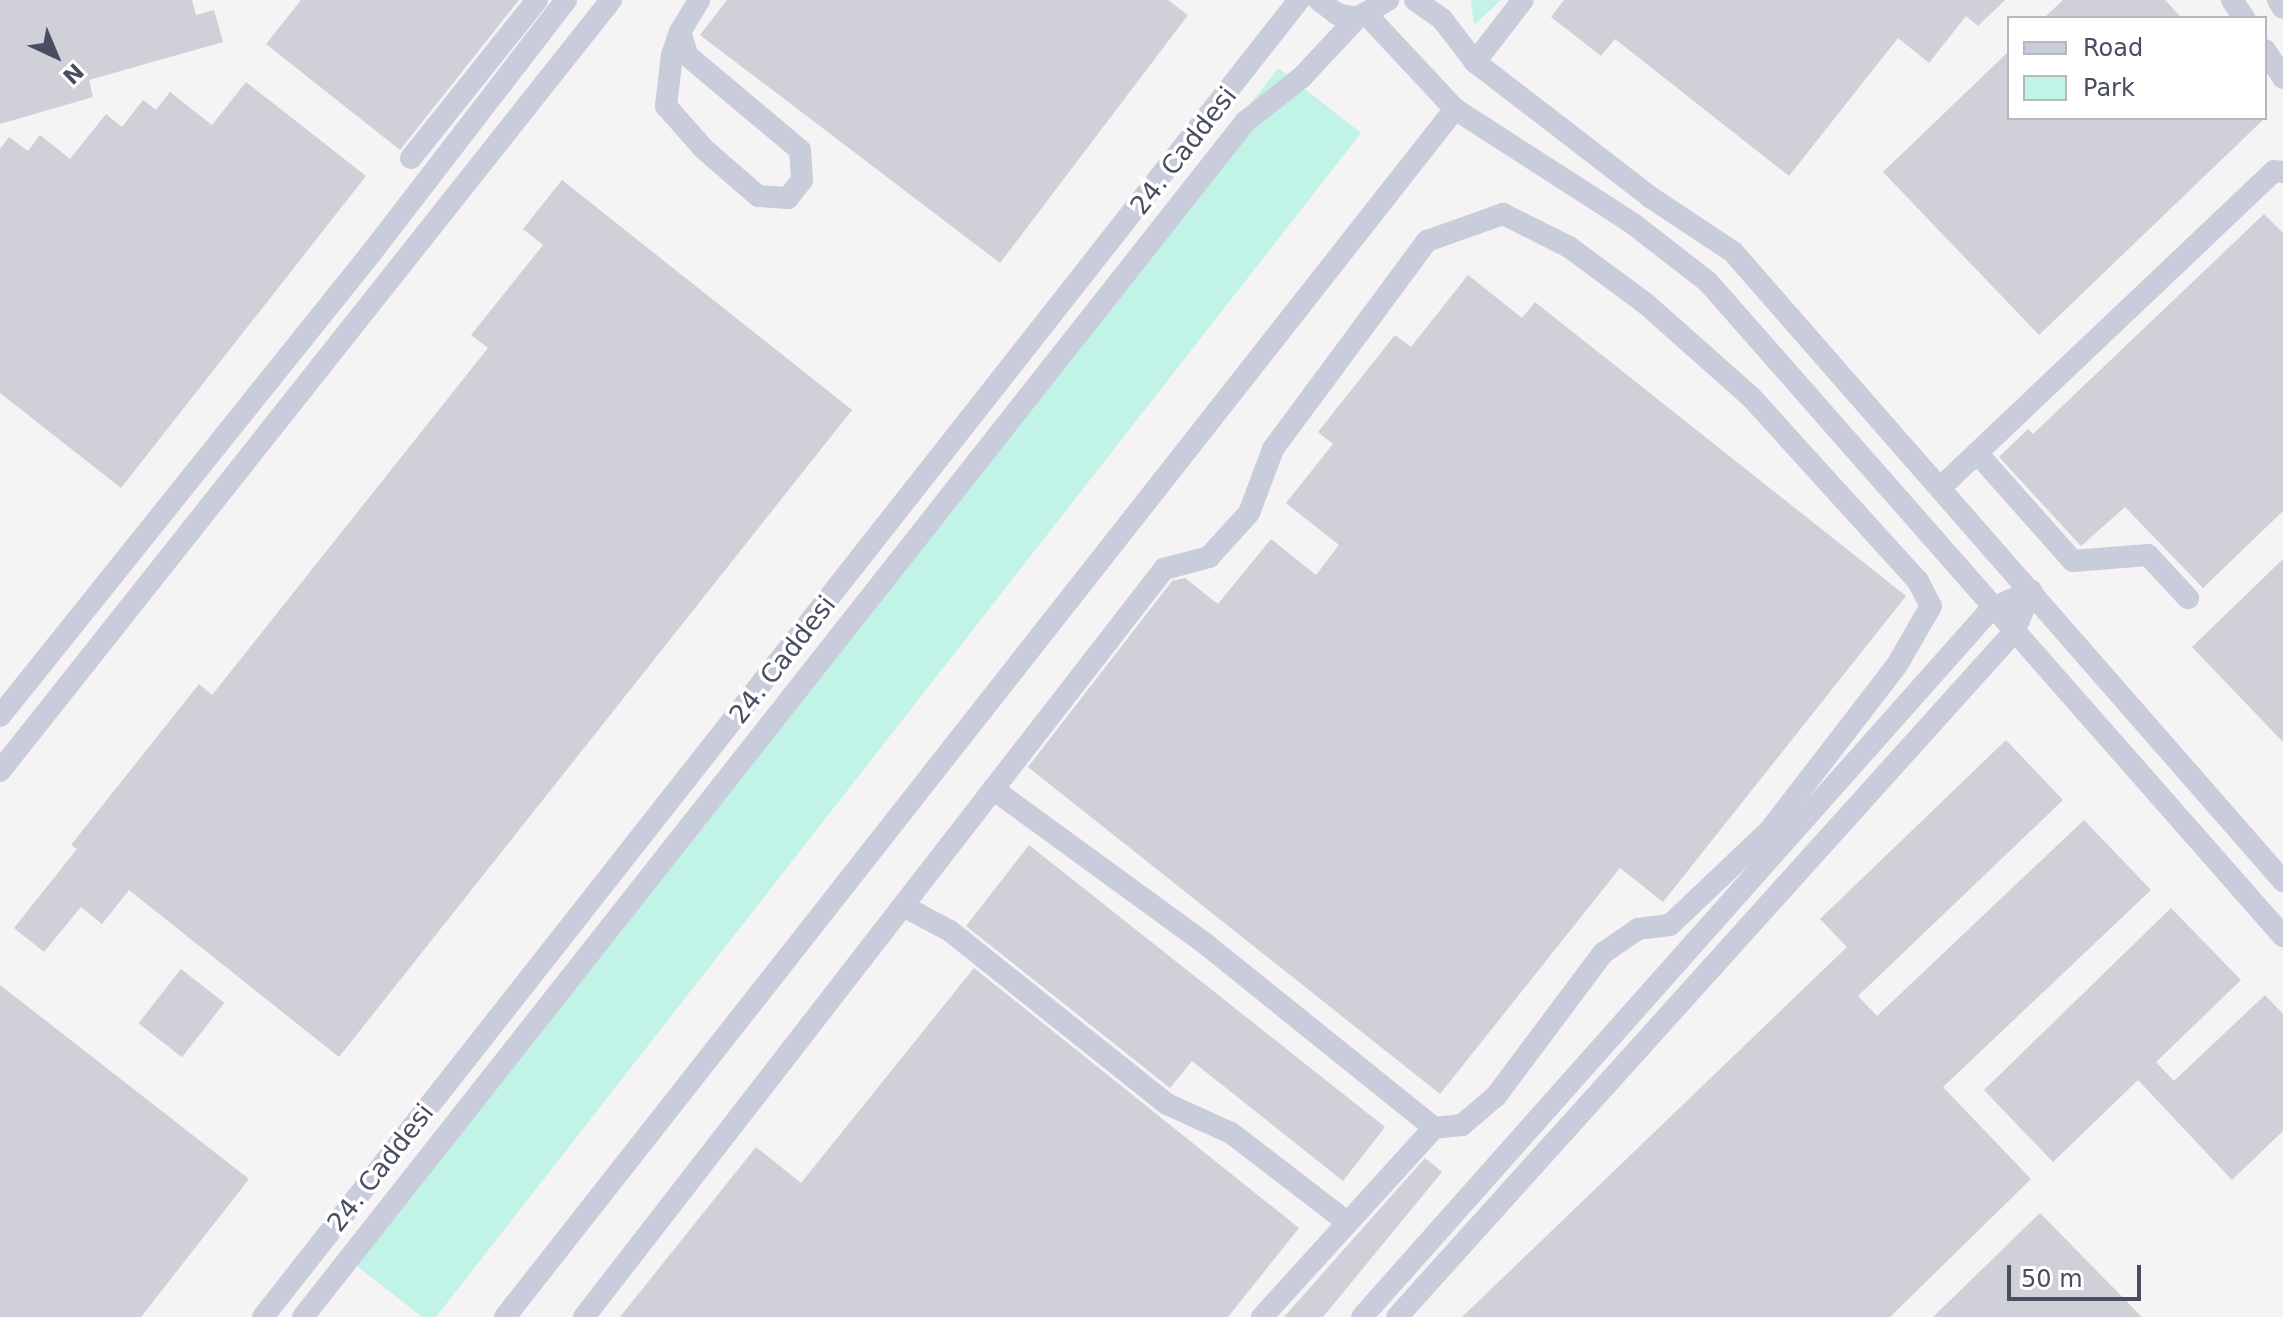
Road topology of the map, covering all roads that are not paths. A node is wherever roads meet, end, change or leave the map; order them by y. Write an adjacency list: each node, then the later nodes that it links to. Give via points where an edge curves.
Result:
1 (537, 0): 18 (street)
2 (566, 0): 26 (street, via 372,252)
3 (611, 0): 27 (street)
4 (699, 0): 13 (street)
5 (1299, 0): 34 (street, 24. Caddesi)
6 (1319, 0): 12 (street, via 1337,14)
7 (1388, 0): 12 (street, 24. Caddesi)
8 (1415, 0): 15 (street, via 1442,19)
9 (1523, 0): 15 (street)
10 (2278, 0): 11 (street)
11 (2283, 8)
12 (1362, 16): 17 (street); 35 (street, 24. Caddesi, via 1302,77 1245,122)
13 (680, 32): 13 (street, via 688,56 800,150 802,180 788,198 758,196 704,149 666,106)
14 (2267, 53): 16 (street)
15 (1475, 62): 21 (street, via 1650,197 1733,252)
16 (2283, 78)
17 (1455, 109): 24 (street, via 1632,223 1708,282); 36 (street)
18 (411, 158)
19 (2283, 172): 20 (street, via 2274,171)
20 (1977, 453): 21 (street); 23 (street, via 2073,561 2148,555)
21 (1940, 488): 22 (street)
22 (2031, 591): 24 (street); 25 (street); 29 (street)
23 (2188, 598)
24 (1992, 608): 25 (street); 39 (street)
25 (2014, 632): 31 (street); 40 (street)
26 (0, 716)
27 (0, 771)
28 (993, 789): 30 (street); 32 (street, via 1208,946); 32 (street, via 1164,569 1209,557 1249,513 1273,449 1427,241 1503,214 1569,247 1645,303 1751,397 1918,581 1931,606 1897,665 1770,830 1670,925 1638,929 1603,953 1496,1096 1462,1125)
29 (2283, 881)
30 (903, 906): 33 (street, via 950,931 1167,1104 1231,1133); 37 (street)
31 (2283, 936)
32 (1434, 1128): 33 (street)
33 (1347, 1222): 38 (street)
34 (263, 1317)
35 (303, 1317)
36 (505, 1317)
37 (584, 1317)
38 (1262, 1317)
39 (1362, 1317)
40 (1397, 1317)

